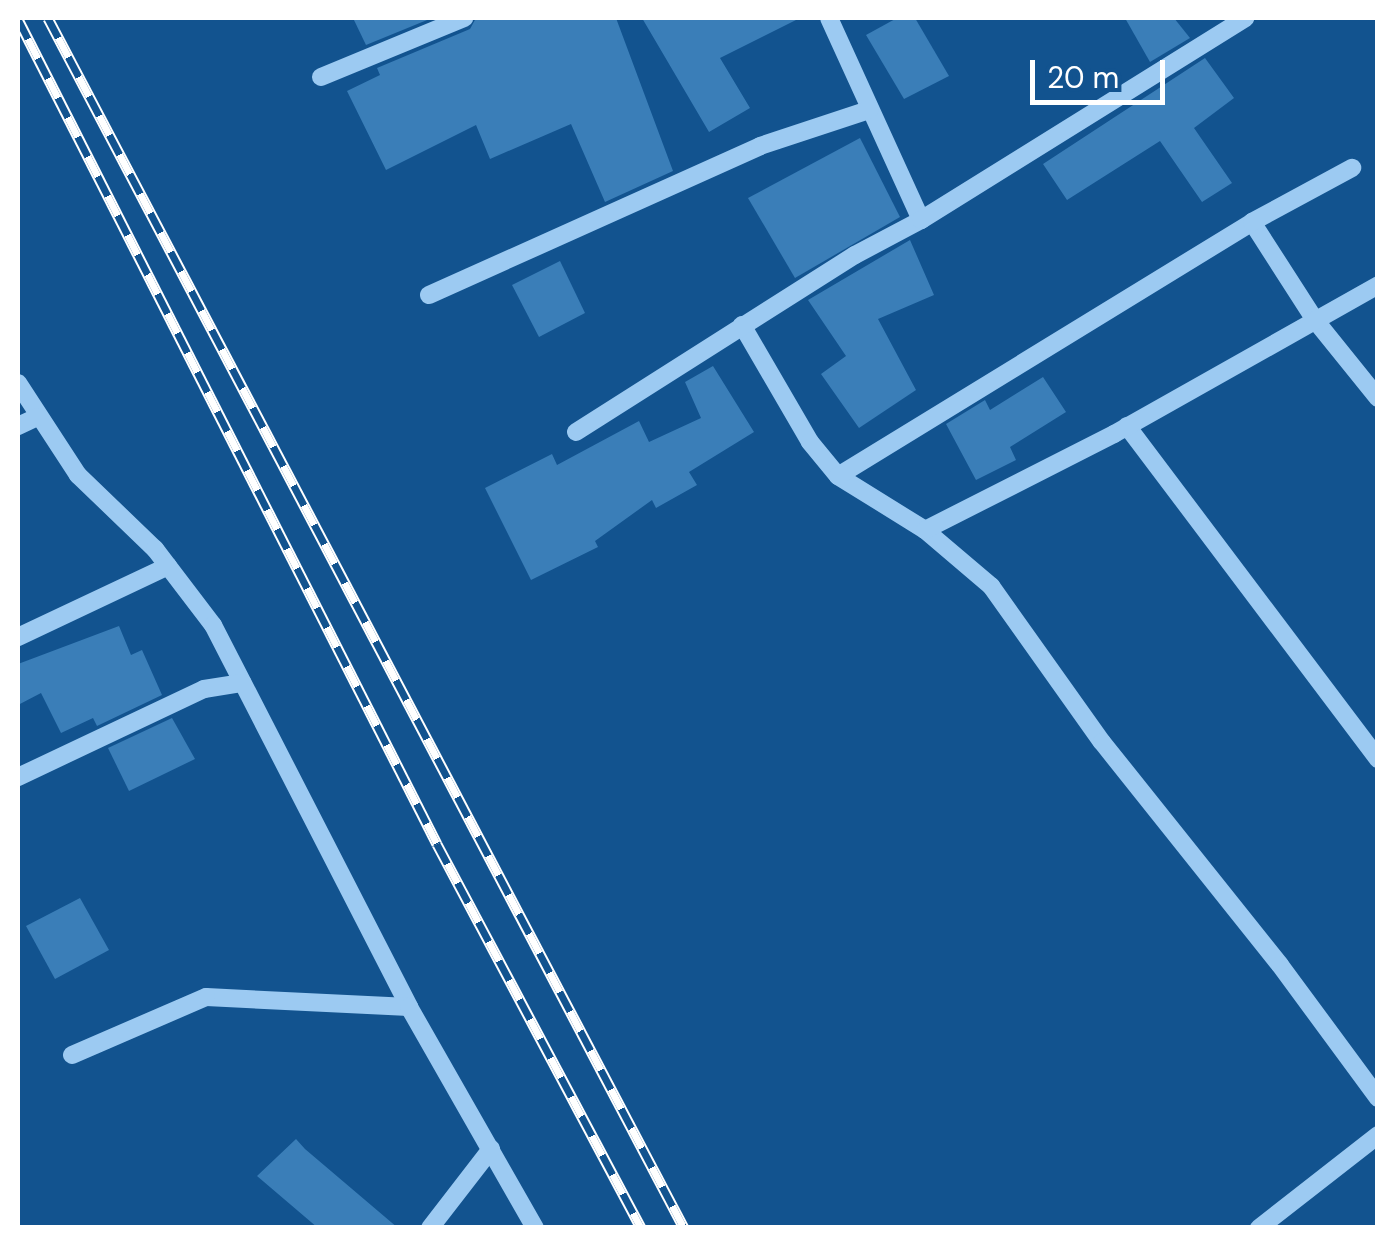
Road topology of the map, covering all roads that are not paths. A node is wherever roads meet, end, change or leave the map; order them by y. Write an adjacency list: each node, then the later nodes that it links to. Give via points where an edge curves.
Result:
1 (464, 18): 4 (street)
2 (829, 18): 5 (street)
3 (1245, 18): 7 (street)
4 (321, 77)
5 (869, 110): 7 (street); 10 (street, via 760,146)
6 (1352, 168): 8 (street)
7 (921, 220): 12 (street)
8 (1252, 222): 11 (street); 19 (street)
9 (1378, 285): 11 (street)
10 (430, 295)
11 (1316, 320): 14 (street); 17 (street)
12 (742, 325): 18 (street); 19 (street, via 810,442)
13 (18, 383): 15 (street)
14 (1378, 398)
15 (37, 418): 16 (street); 21 (street, via 78,475)
16 (18, 426)
17 (1127, 426): 20 (street); 24 (street)
18 (576, 432)
19 (838, 476): 20 (street)
20 (925, 530): 28 (street, via 991,586 1102,742)
21 (168, 566): 22 (street); 23 (street)
22 (18, 636)
23 (243, 684): 25 (street, via 204,688); 26 (street)
24 (1378, 759)
25 (18, 777)
26 (409, 1007): 27 (street, via 206,997); 30 (street)
27 (72, 1055)
28 (1378, 1098)
29 (1378, 1135): 33 (street)
30 (490, 1149): 31 (street); 32 (street)
31 (430, 1228)
32 (535, 1228)
33 (1259, 1228)

